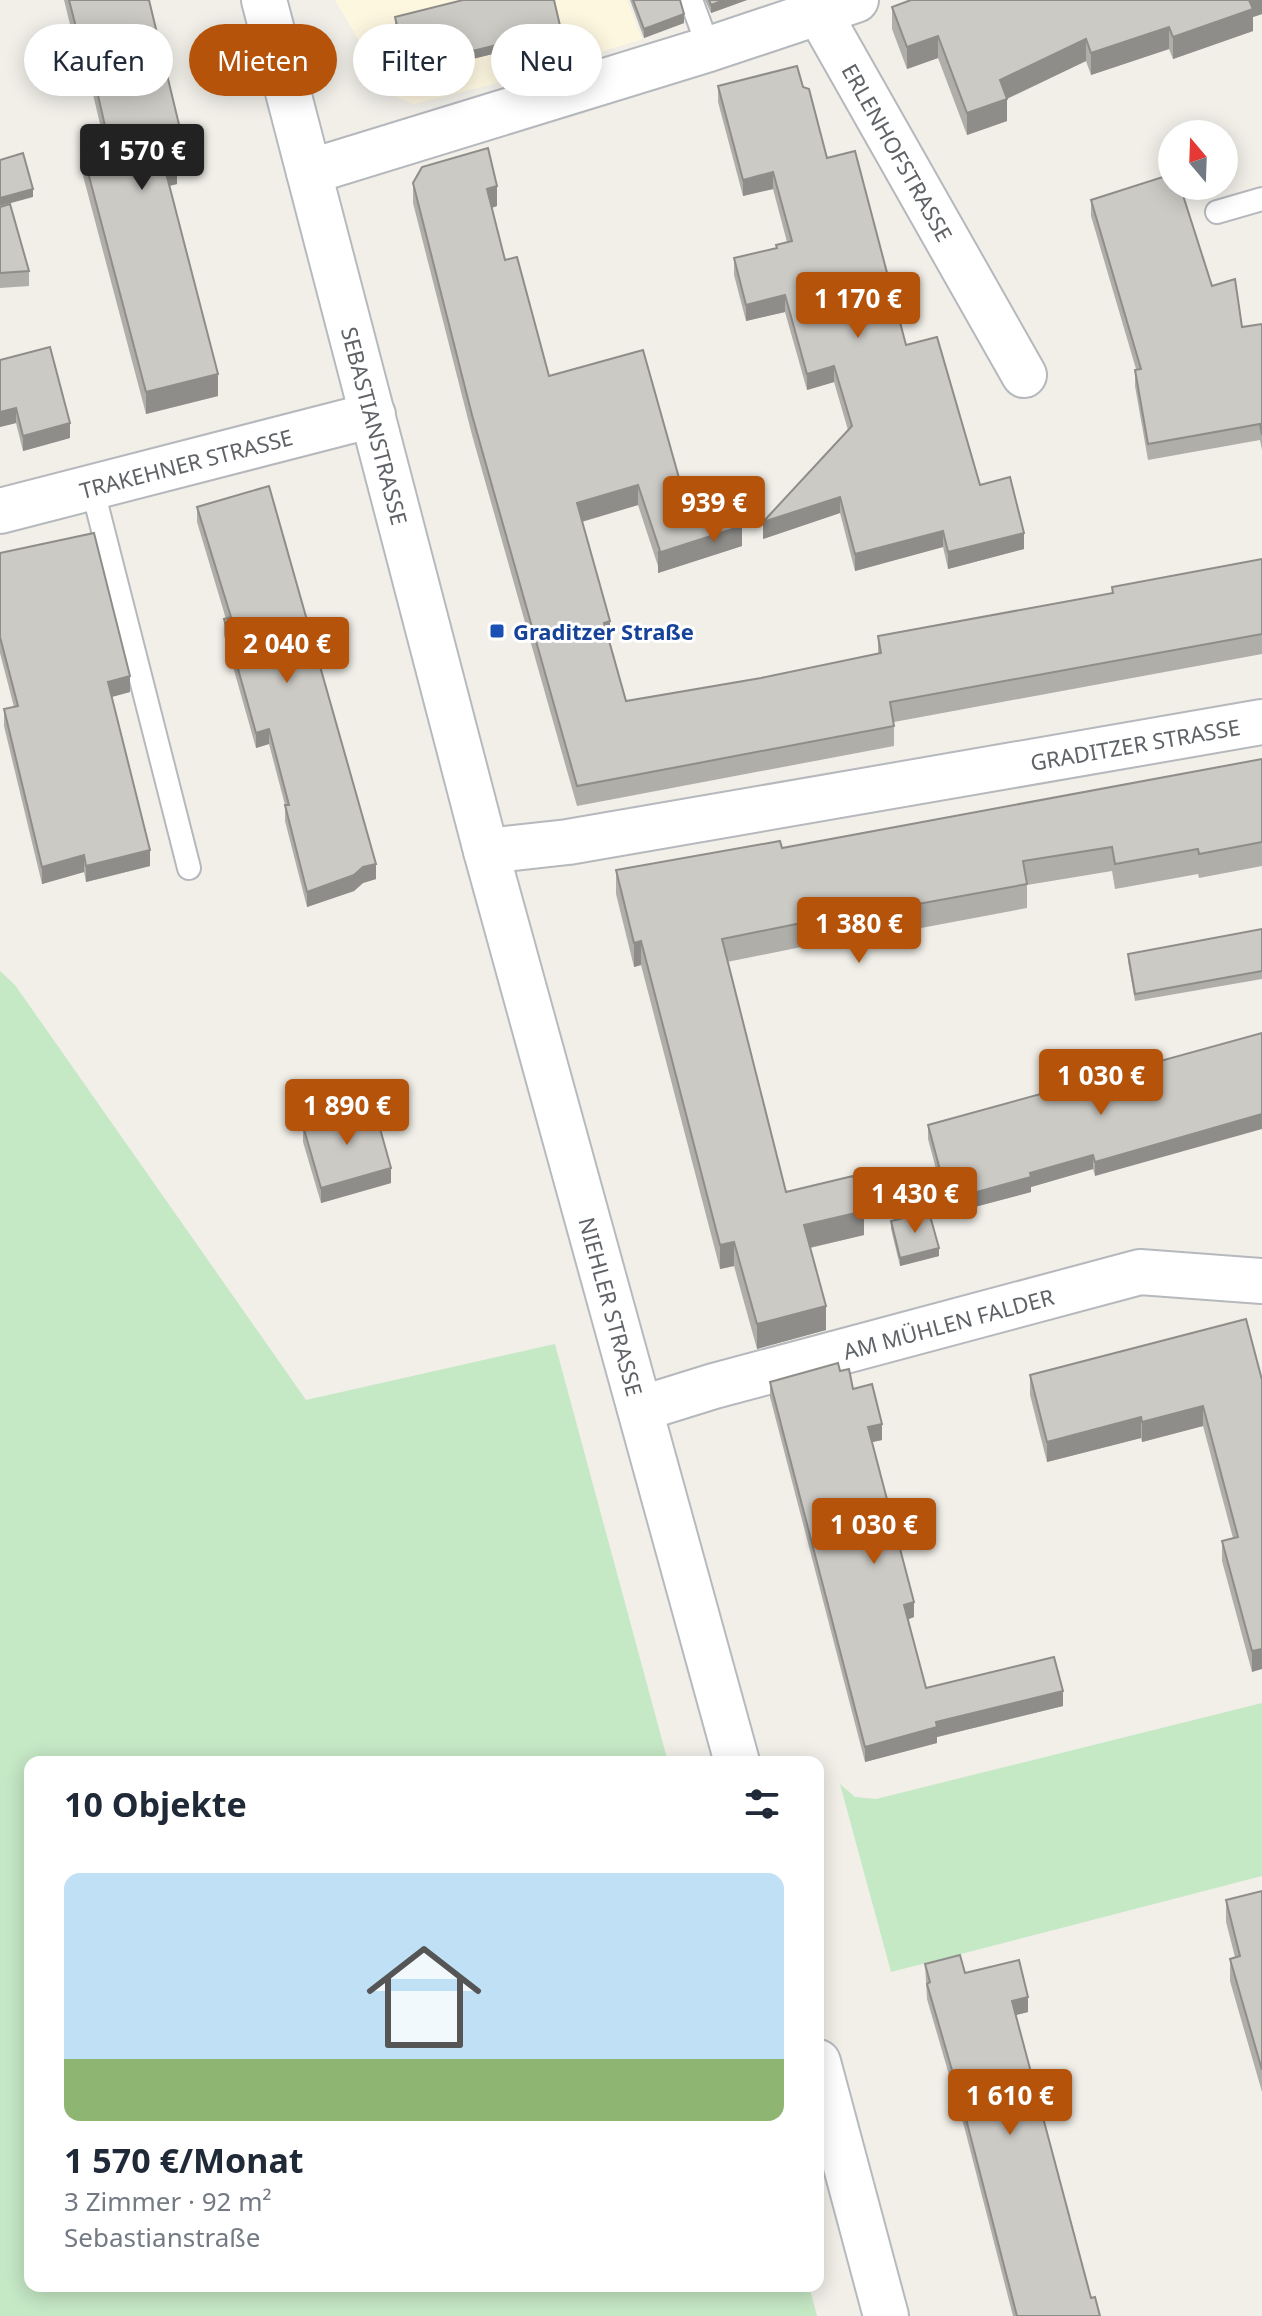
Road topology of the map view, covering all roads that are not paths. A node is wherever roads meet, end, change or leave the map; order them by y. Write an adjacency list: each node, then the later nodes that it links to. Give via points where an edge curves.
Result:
1 (264, 0): 5 (street, SEBASTIANSTRASSE)
2 (691, 0): 4 (lane)
3 (837, 6): 4 (street, ERLENHOFSTRASSE); 8 (street, ERLENHOFSTRASSE)
4 (709, 49): 5 (street, ERLENHOFSTRASSE)
5 (309, 172): 9 (street, SEBASTIANSTRASSE)
6 (1262, 199): 7 (lane)
7 (1217, 212)
8 (1024, 375)
9 (373, 415): 10 (street, TRAKEHNER STRASSE); 13 (street, SEBASTIANSTRASSE)
10 (92, 487): 11 (street, TRAKEHNER STRASSE); 14 (lane)
11 (0, 511)
12 (1262, 722): 13 (street, GRADITZER STRASSE, via 568,842)
13 (486, 851): 16 (street, NIEHLER STRASSE)
14 (189, 868)
15 (1262, 1281): 16 (street, AM MÜHLEN FALDER, via 1140,1272)
16 (640, 1409): 17 (street, NIEHLER STRASSE)
17 (735, 1756)
18 (824, 2084): 19 (street)
19 (886, 2316)

